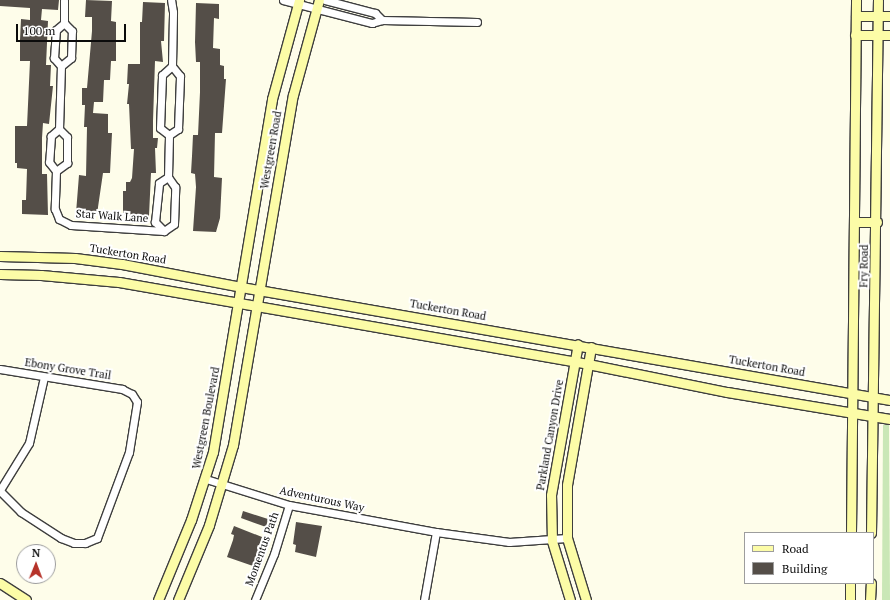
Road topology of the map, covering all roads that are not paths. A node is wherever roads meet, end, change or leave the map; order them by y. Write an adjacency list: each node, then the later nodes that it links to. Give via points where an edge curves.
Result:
1 (64, 0): 14 (street)
2 (171, 0): 20 (street)
3 (283, 0): 8 (street)
4 (319, 0): 9 (main road, Westgreen Road)
5 (325, 0): 13 (street, via 375,13)
6 (856, 0): 10 (main road, Fry Road)
7 (878, 0): 11 (main road, Fry Road)
8 (299, 3): 9 (street); 30 (main road, Westgreen Road, via 272,99)
9 (316, 10): 13 (street, via 372,23); 31 (main road, Westgreen Road, via 294,89)
10 (856, 16): 11 (main road); 16 (main road, Fry Road)
11 (878, 16): 12 (main road); 17 (main road, Fry Road)
12 (890, 16)
13 (382, 20): 15 (street)
14 (64, 22): 19 (street, via 56,30 54,58); 19 (street, via 72,31 71,58)
15 (477, 22)
16 (855, 35): 17 (main road); 25 (main road, Fry Road)
17 (878, 35): 18 (main road); 26 (main road, Fry Road)
18 (890, 35)
19 (61, 66): 21 (street)
20 (172, 66): 22 (street, via 180,76 178,129); 22 (street, via 162,75 160,128)
21 (59, 129): 23 (street, via 51,136 49,162); 23 (street, via 67,137 67,163)
22 (169, 136): 24 (street)
23 (56, 172): 27 (street, Star Walk Lane, via 55,209 59,219 71,225)
24 (168, 177): 27 (street, via 175,187 174,224); 27 (street, via 159,183 155,222)
25 (854, 222): 26 (main road); 40 (main road, Fry Road)
26 (877, 222): 41 (main road, Fry Road)
27 (164, 231)
28 (0, 256): 30 (main road, Tuckerton Road, via 75,258 122,264)
29 (0, 274): 32 (main road, via 119,282)
30 (241, 287): 31 (main road, Tuckerton Road); 32 (main road, Westgreen Road)
31 (258, 290): 33 (main road, Westgreen Road); 34 (main road, Tuckerton Road)
32 (238, 304): 33 (main road); 46 (main road, Westgreen Boulevard, via 213,452)
33 (255, 307): 36 (main road); 47 (main road, via 233,445)
34 (578, 344): 35 (main road, Tuckerton Road); 36 (main road, Parkland Canyon Drive)
35 (591, 347): 37 (main road); 40 (main road, Tuckerton Road)
36 (575, 362): 37 (main road); 54 (main road, Parkland Canyon Drive, via 551,495)
37 (588, 364): 43 (main road, via 727,392); 53 (main road, via 567,485)
38 (0, 369): 39 (street, Ebony Grove Trail)
39 (44, 377): 48 (street, via 29,444); 48 (street, Ebony Grove Trail, via 122,389 132,394 137,402 137,416 129,452 104,523 97,538 85,543 74,543 61,538 21,512)
40 (853, 393): 41 (main road, Tuckerton Road); 43 (main road, Fry Road)
41 (874, 397): 42 (main road, Tuckerton Road); 44 (main road, Fry Road)
42 (890, 400)
43 (852, 413): 44 (main road); 51 (main road, Fry Road)
44 (873, 416): 45 (main road); 52 (main road, Fry Road)
45 (890, 419)
46 (206, 479): 47 (street, Adventurous Way); 59 (main road, Westgreen Boulevard)
47 (222, 485): 49 (street, Adventurous Way); 60 (main road, via 195,562)
48 (0, 491)
49 (289, 506): 50 (street, Adventurous Way); 61 (street, Momentus Path, via 274,554)
50 (436, 532): 54 (street, Adventurous Way, via 509,542); 62 (street)
51 (851, 532)
52 (871, 532)
53 (567, 538): 54 (street, Adventurous Way); 64 (main road)
54 (552, 541): 63 (main road, Parkland Canyon Drive)
55 (0, 583): 58 (main road)
56 (850, 584): 65 (main road)
57 (871, 584): 66 (main road)
58 (26, 600)
59 (158, 600)
60 (178, 600)
61 (255, 600)
62 (424, 600)
63 (570, 600)
64 (586, 600)
65 (850, 600)
66 (870, 600)

